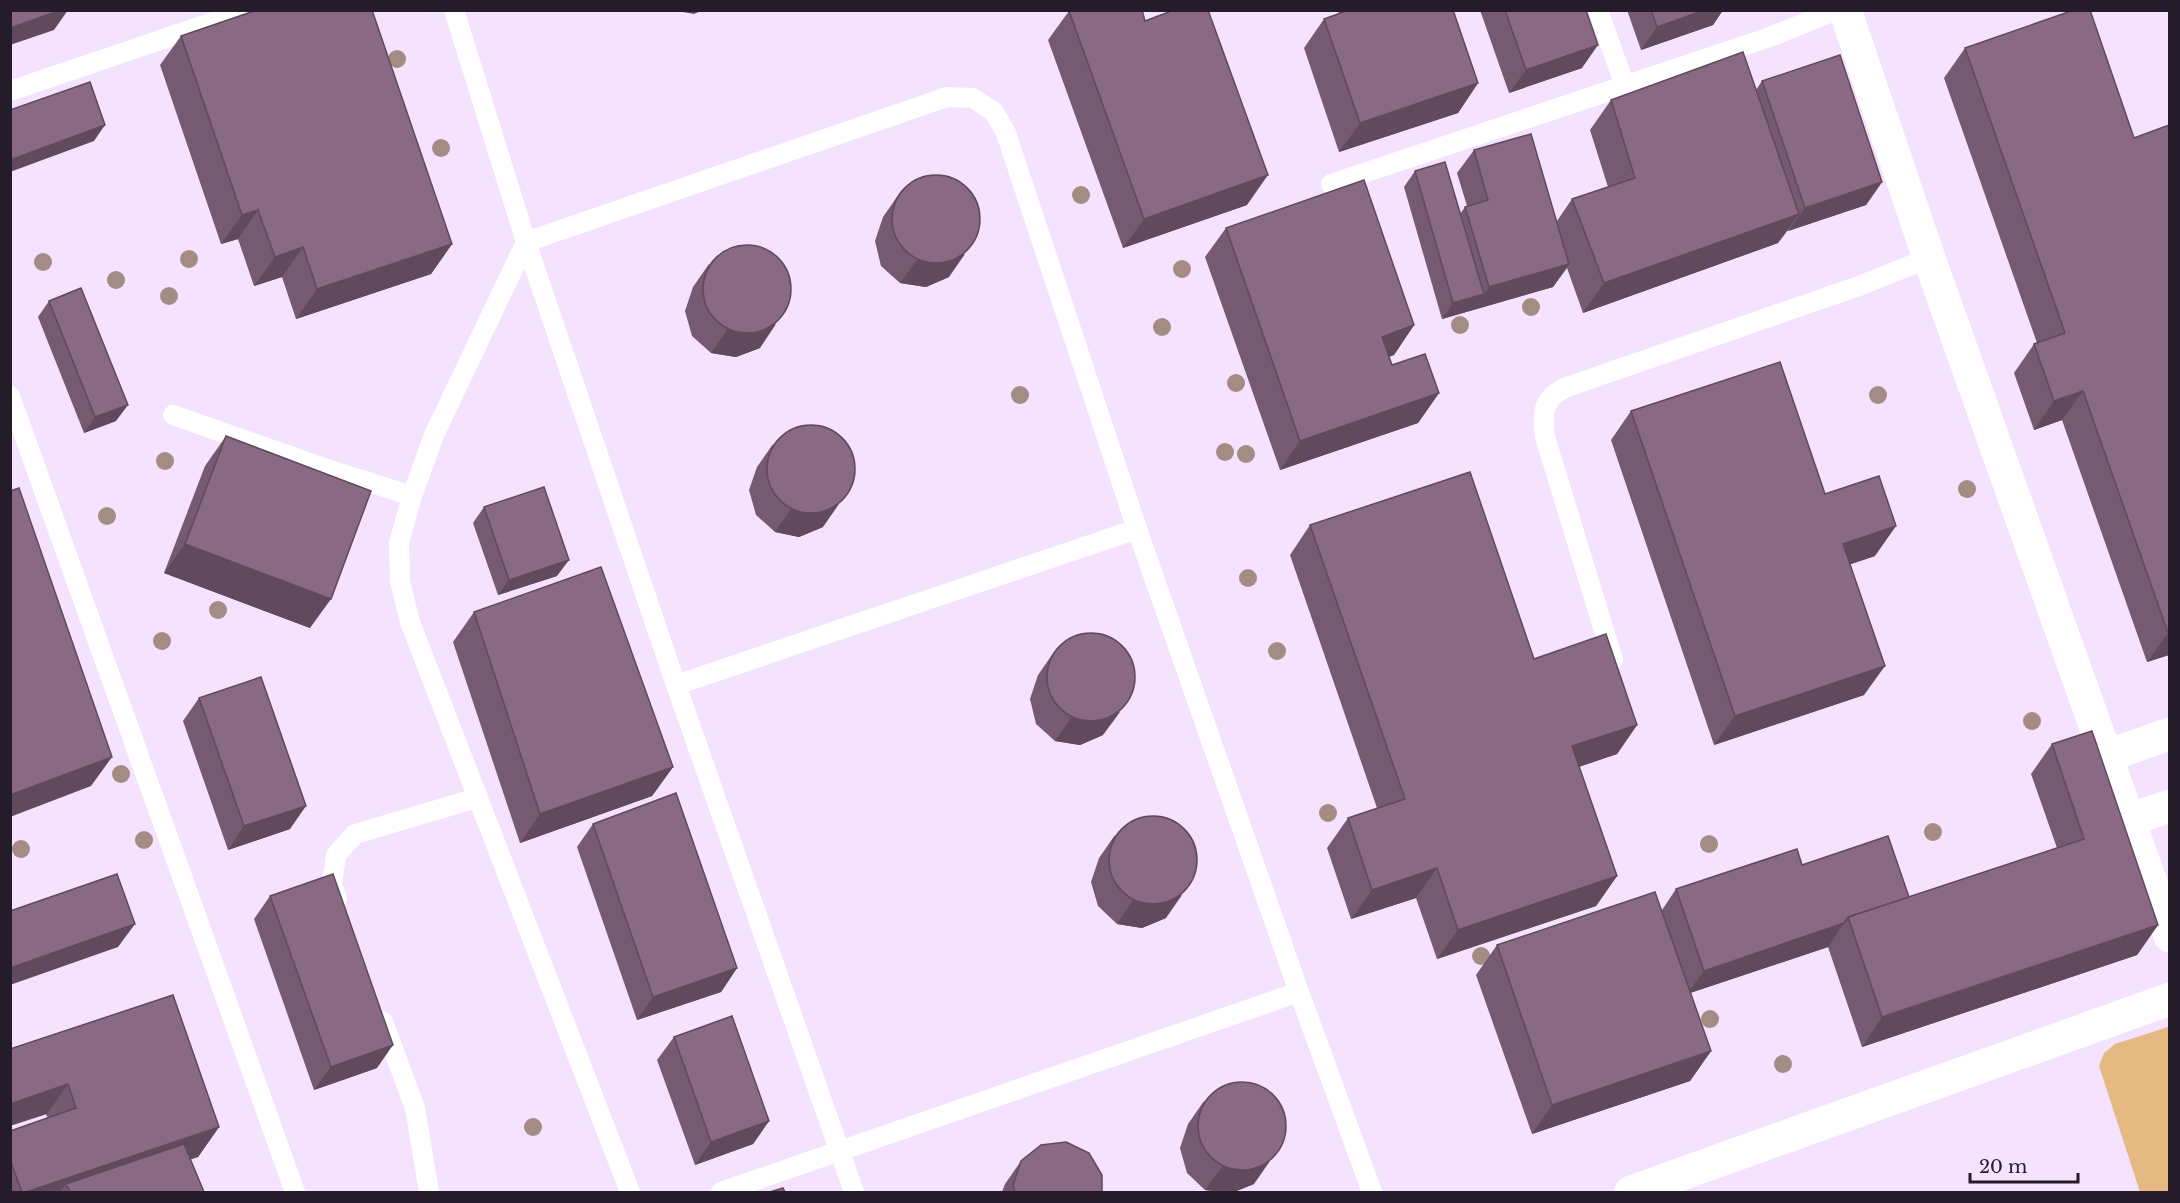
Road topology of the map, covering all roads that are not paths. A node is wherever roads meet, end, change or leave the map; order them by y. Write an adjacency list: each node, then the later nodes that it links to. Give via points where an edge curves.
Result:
1 (249, 10): 7 (lane)
2 (454, 10): 9 (lane)
3 (1598, 10): 6 (lane)
4 (1837, 10): 6 (lane)
5 (1845, 10): 10 (street)
6 (1625, 86): 8 (lane)
7 (10, 91)
8 (1330, 184)
9 (525, 242): 13 (lane, via 434,435); 14 (lane, via 947,97 973,98 994,112 1006,133); 16 (lane)
10 (1929, 258): 15 (lane, via 1555,392 1546,404 1545,437); 18 (street)
11 (10, 396): 28 (lane)
12 (173, 415): 13 (lane)
13 (412, 496): 19 (lane, via 399,543 400,581 410,622)
14 (1137, 529): 16 (lane); 24 (lane)
15 (1617, 673)
16 (676, 685): 27 (lane)
17 (2169, 734): 18 (street)
18 (2106, 756): 21 (street)
19 (477, 798): 22 (lane, via 356,834 336,855 332,885); 30 (lane)
20 (2169, 806): 21 (street)
21 (2128, 820): 23 (street)
22 (344, 918)
23 (2169, 936)
24 (1299, 992): 27 (lane); 33 (lane)
25 (2169, 999): 34 (street)
26 (378, 1008): 29 (lane, via 415,1108)
27 (841, 1151): 31 (lane); 32 (lane)
28 (295, 1192)
29 (429, 1192)
30 (630, 1192)
31 (721, 1192)
32 (854, 1192)
33 (1372, 1192)
34 (1631, 1192)

